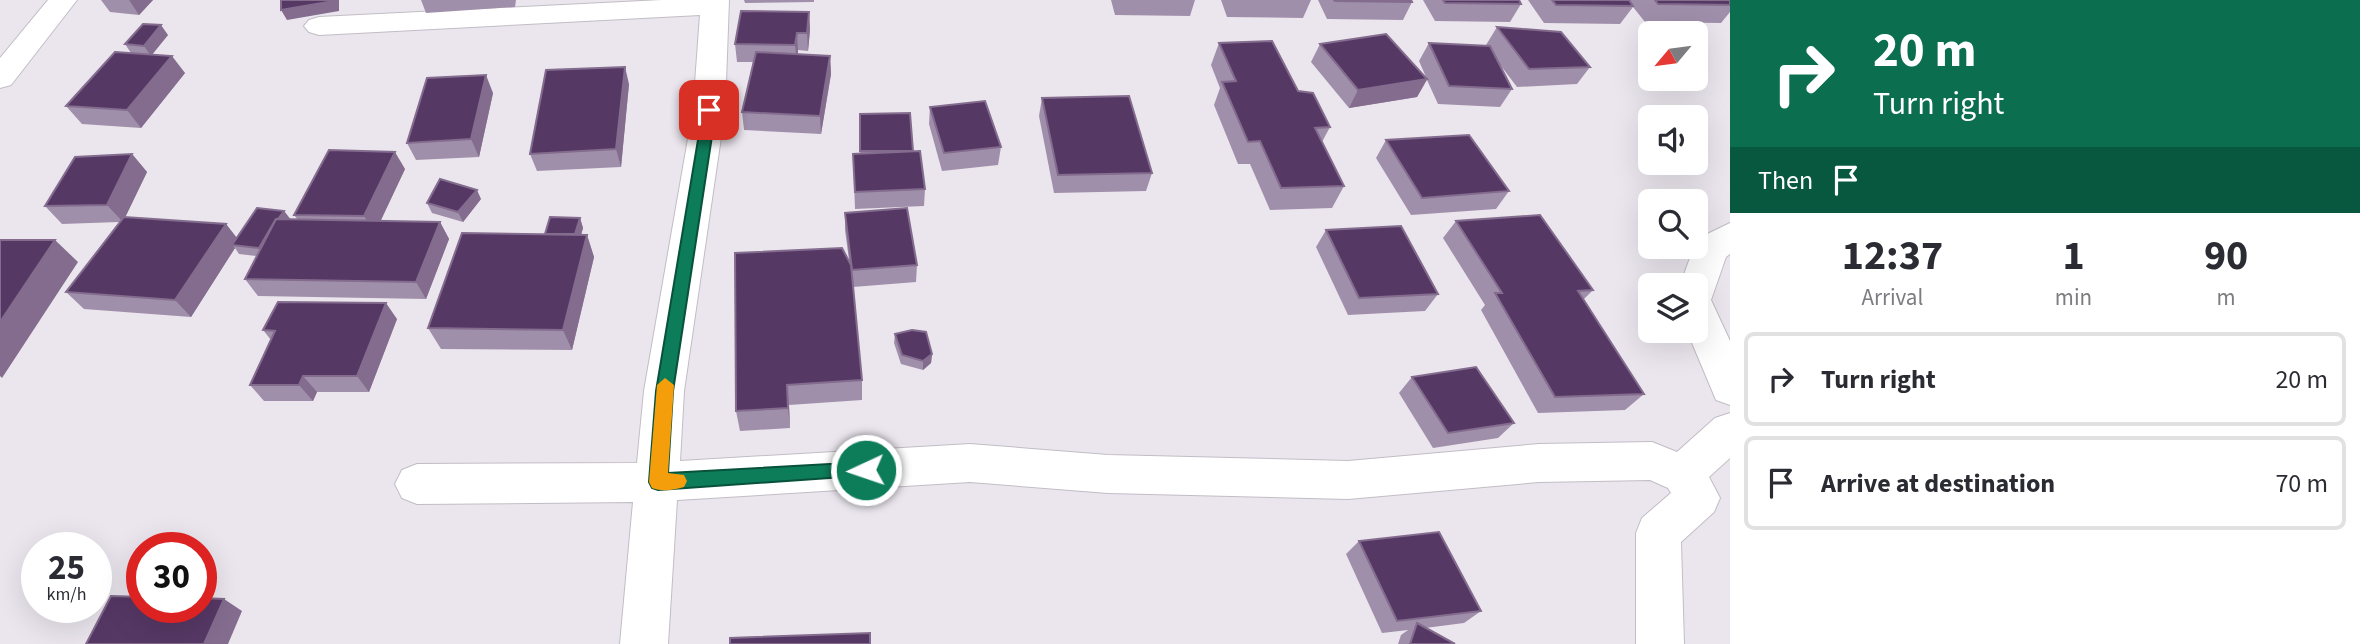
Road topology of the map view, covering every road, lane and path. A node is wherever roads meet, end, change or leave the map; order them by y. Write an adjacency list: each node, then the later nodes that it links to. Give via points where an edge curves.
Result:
1 (63, 0): 4 (street)
2 (715, 3): 3 (street); 11 (street, via 709,110 664,391)
3 (319, 26)
4 (0, 78)
5 (1730, 236): 6 (street, via 1710,249)
6 (1703, 273)
7 (1708, 336): 8 (street)
8 (1730, 388)
9 (1730, 431): 10 (street)
10 (1683, 474): 11 (street, via 1652,461 1539,463 1348,480 1108,474 970,463); 14 (street, via 1699,498 1658,533)
11 (658, 482): 12 (street); 13 (street)
12 (417, 484)
13 (644, 644)
14 (1660, 644)

